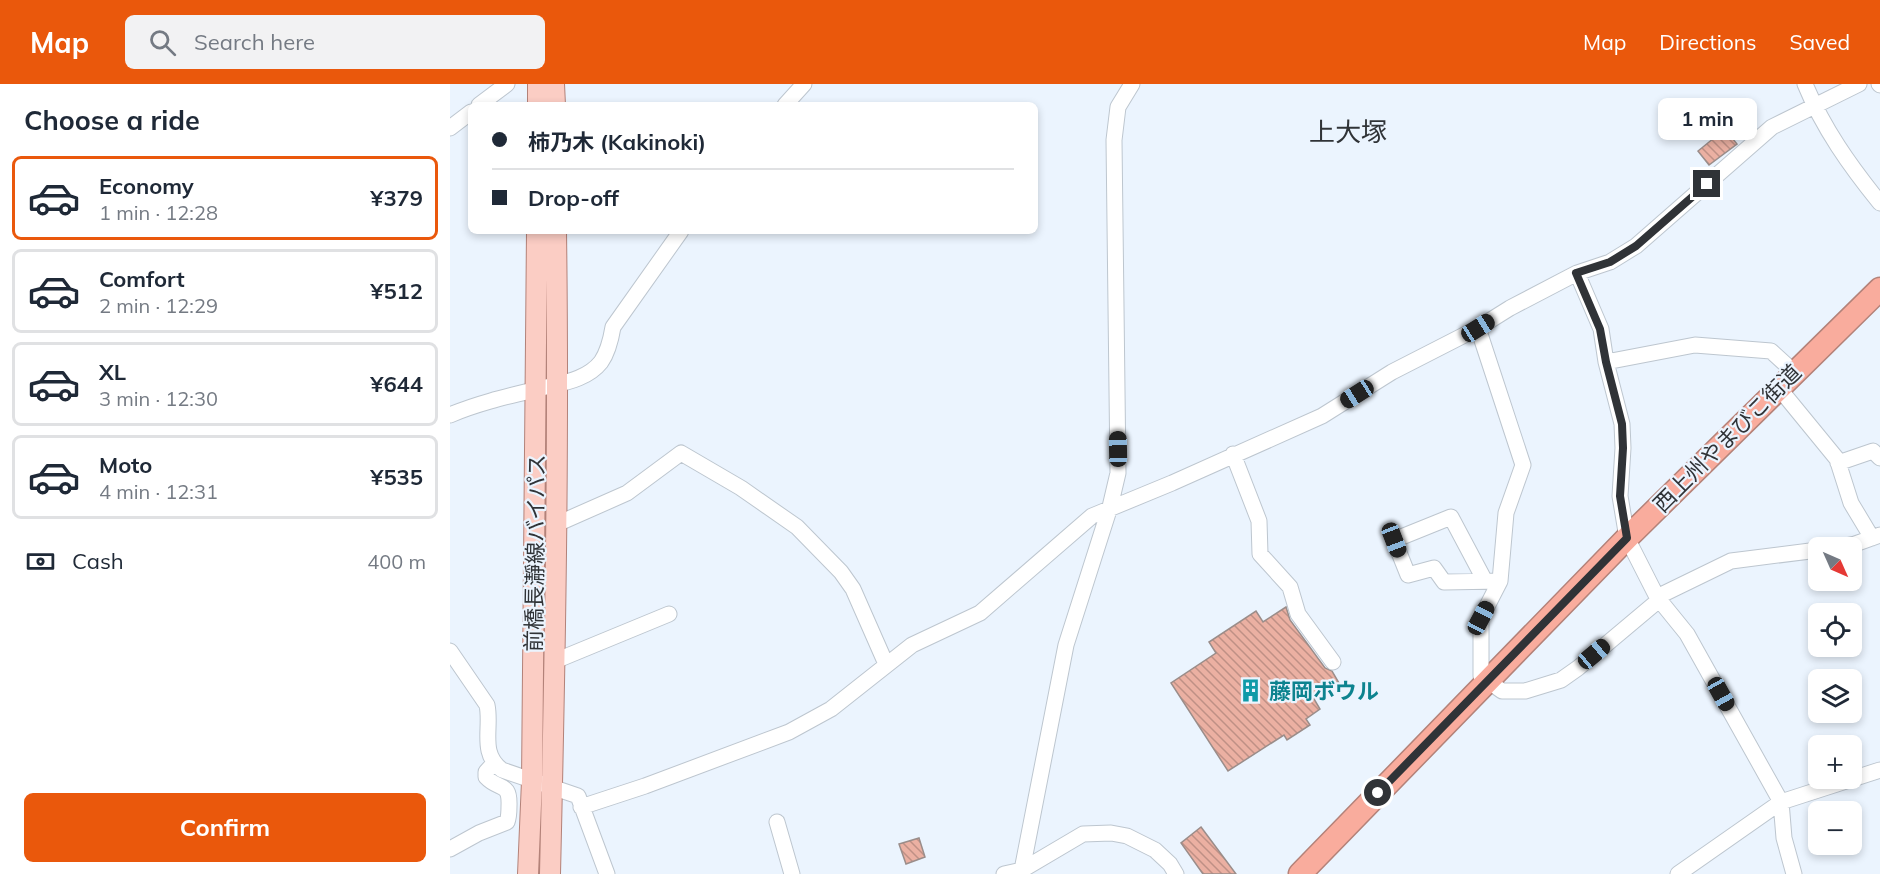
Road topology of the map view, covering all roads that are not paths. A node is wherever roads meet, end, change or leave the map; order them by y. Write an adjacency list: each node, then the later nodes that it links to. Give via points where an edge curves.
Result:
1 (507, 84): 8 (street)
2 (538, 84): 9 (main road)
3 (554, 84): 10 (main road)
4 (804, 84): 11 (street)
5 (1132, 84): 30 (street, via 1118,107 1114,140 1118,473)
6 (1805, 84): 12 (street)
7 (1859, 84): 12 (street)
8 (483, 102)
9 (538, 102)
10 (555, 102)
11 (788, 102)
12 (1814, 106): 15 (street, via 1852,169); 19 (street, via 1772,127 1636,246 1610,262)
13 (468, 113): 14 (street)
14 (450, 128)
15 (1880, 203)
16 (537, 234): 25 (main road, 前橋長瀞線バイパス)
17 (556, 234): 24 (main road, 前橋長瀞線バイパス)
18 (679, 234): 24 (street, via 613,327 602,361 573,381)
19 (1576, 273): 21 (street); 22 (street, via 1600,329)
20 (1880, 288): 23 (highway, 西上州やまびこ街道)
21 (1478, 328): 27 (street, via 1392,372 1322,416); 35 (street, via 1523,465 1506,513)
22 (1606, 362): 23 (street, via 1695,345 1771,351); 33 (street, via 1622,424 1620,496)
23 (1786, 380): 29 (street); 33 (highway, 西上州やまびこ街道)
24 (558, 384): 25 (street); 31 (main road, 前橋長瀞線バイパス)
25 (536, 389): 26 (street); 45 (main road, 前橋長瀞線バイパス)
26 (450, 415)
27 (1233, 454): 30 (street); 40 (street, via 1259,521 1260,554 1290,587 1298,614)
28 (1880, 458): 29 (street, via 1873,451)
29 (1838, 463): 32 (street, via 1851,503)
30 (1110, 507): 41 (street, via 1092,516 980,613 912,645); 51 (street, via 1066,645)
31 (557, 524): 39 (main road, 前橋長瀞線バイパス); 41 (street, via 627,493 681,453 797,526 854,589)
32 (1876, 536)
33 (1627, 538): 36 (street); 42 (highway, 西上州やまびこ街道)
34 (1808, 551): 36 (street, via 1731,561)
35 (1492, 581): 35 (street, via 1444,582 1434,568 1408,575 1394,540 1451,517); 42 (street, via 1481,618 1481,676)
36 (1658, 598): 42 (street, via 1561,680 1525,691 1502,691); 47 (street, via 1687,634)
37 (669, 614): 39 (street)
38 (450, 651): 43 (street, via 487,705 487,746)
39 (555, 661): 46 (main road, 前橋長瀞線バイパス)
40 (1333, 662)
41 (886, 664): 48 (street, via 831,709 789,732)
42 (1487, 681): 58 (highway, 西上州やまびこ街道)
43 (494, 763): 45 (street); 50 (street, via 486,777 507,790 507,822)
44 (1880, 770): 47 (street)
45 (532, 781): 46 (street); 52 (main road, 前橋長瀞線バイパス)
46 (552, 787): 48 (street, via 578,796); 53 (main road, 前橋長瀞線バイパス)
47 (1781, 802): 59 (street); 60 (street, via 1784,838)
48 (581, 807): 54 (street)
49 (777, 822): 55 (street)
50 (450, 849)
51 (1022, 870): 56 (street); 57 (street, via 1083,834 1111,833 1155,850)
52 (528, 874)
53 (550, 874)
54 (607, 874)
55 (792, 874)
56 (1004, 874)
57 (1176, 874)
58 (1300, 874)
59 (1678, 874)
60 (1794, 874)

